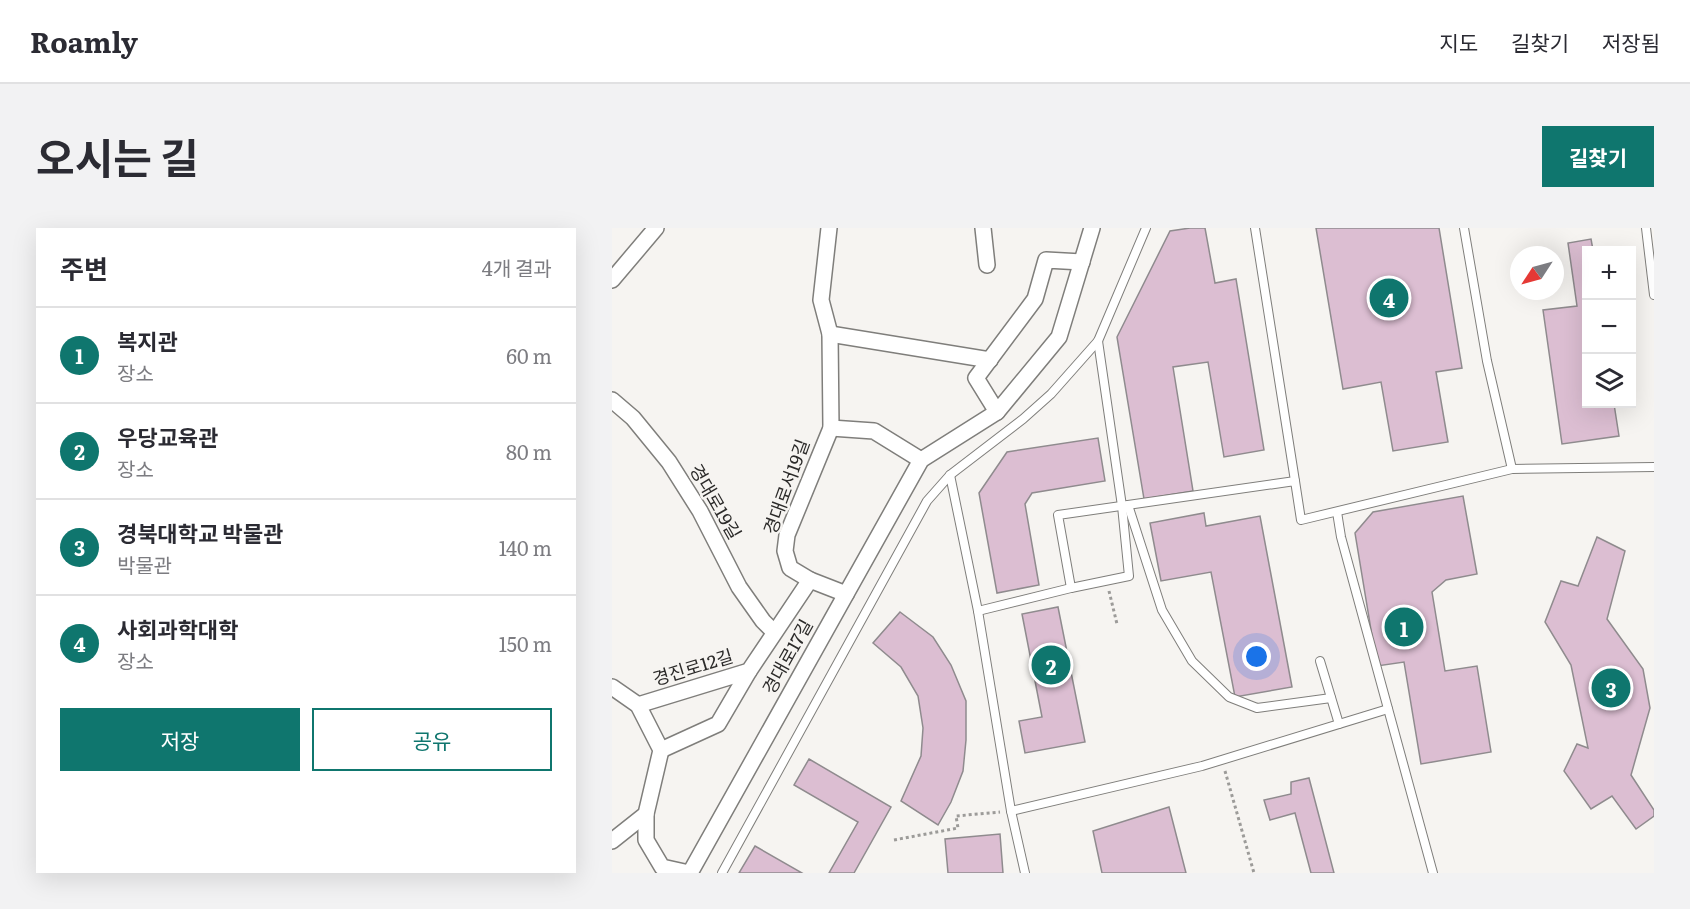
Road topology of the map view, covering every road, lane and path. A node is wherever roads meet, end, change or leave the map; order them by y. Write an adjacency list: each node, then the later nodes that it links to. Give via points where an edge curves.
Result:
1 (656, 228): 11 (street)
2 (829, 228): 13 (street, 경대로서19길, via 821,300)
3 (983, 228): 10 (street)
4 (1092, 228): 9 (street, 경대로17길)
5 (1146, 228): 14 (lane)
6 (1255, 228): 23 (lane)
7 (1464, 228): 21 (lane, via 1487,362)
8 (1646, 228): 12 (lane)
9 (1082, 262): 15 (street, via 1046,260 1035,299); 17 (street, 경대로17길, via 1059,337)
10 (987, 265)
11 (613, 276)
12 (1654, 295)
13 (830, 334): 15 (street); 18 (street, 경대로서19길)
14 (1098, 341): 22 (lane, via 1051,394); 24 (lane)
15 (990, 360): 17 (street, via 976,378)
16 (612, 400): 32 (street, 경대로19길, via 633,418 669,462 700,511 739,587)
17 (997, 412): 19 (street, 경대로17길)
18 (831, 428): 19 (street, via 874,431); 26 (street, 경대로서19길, via 787,535 785,551 790,568)
19 (921, 460): 29 (street, 경대로17길)
20 (1654, 466): 21 (lane)
21 (1512, 469): 25 (lane)
22 (950, 476): 30 (lane); 47 (lane, via 927,501)
23 (1295, 481): 24 (lane); 25 (lane, via 1301,520)
24 (1125, 505): 27 (lane, via 1129,576); 28 (lane, via 1058,515); 36 (lane, via 1162,610 1192,661 1229,697 1257,708)
25 (1337, 512): 38 (lane)
26 (810, 580): 29 (street); 32 (street)
27 (1107, 580): 28 (lane); 31 (path)
28 (1071, 588): 30 (lane)
29 (846, 594): 46 (street, 경대로17길)
30 (978, 611): 42 (lane)
31 (1117, 624)
32 (774, 632): 34 (street, 경진로12길)
33 (1320, 661): 36 (lane)
34 (749, 671): 37 (street, 경진로12길); 40 (street, via 718,724)
35 (613, 692): 37 (street, 경진로12길)
36 (1331, 698): 39 (lane)
37 (638, 705): 40 (street, 경진로12길)
38 (1388, 709): 39 (lane); 50 (lane)
39 (1339, 724): 41 (lane)
40 (661, 750): 43 (street)
41 (1222, 760): 42 (lane); 49 (path)
42 (1011, 811): 44 (path, via 956,816 958,828); 48 (lane)
43 (646, 814): 45 (street); 46 (street, via 646,840 662,867)
44 (894, 840)
45 (612, 841)
46 (690, 873)
47 (722, 873)
48 (1025, 873)
49 (1254, 873)
50 (1432, 873)

